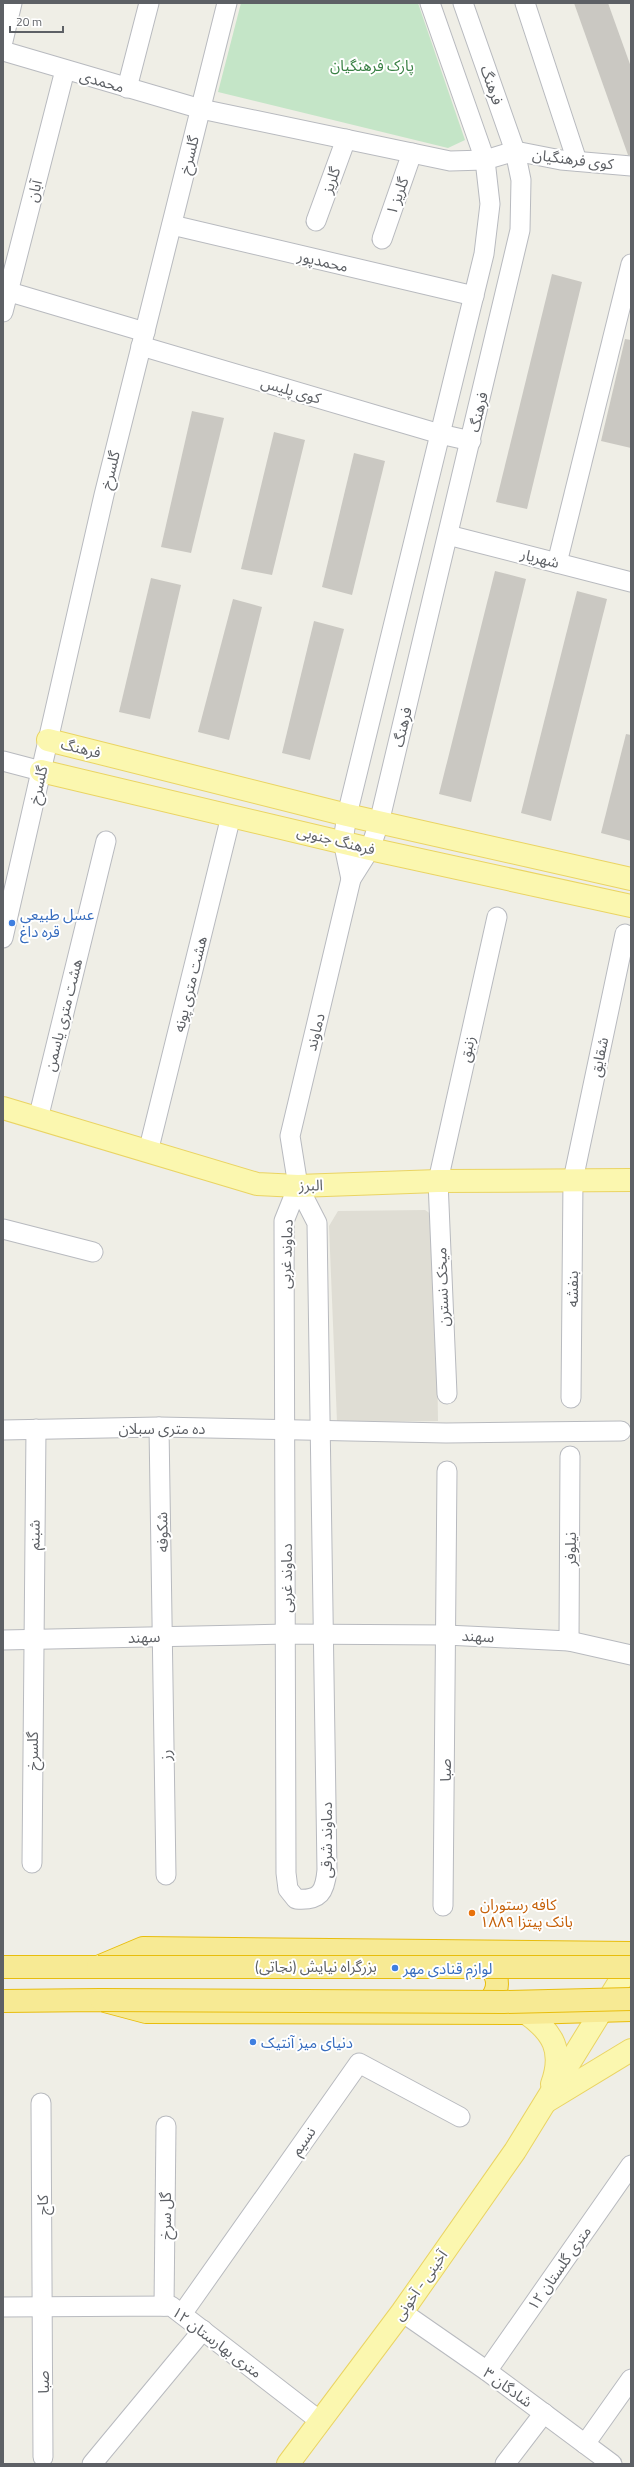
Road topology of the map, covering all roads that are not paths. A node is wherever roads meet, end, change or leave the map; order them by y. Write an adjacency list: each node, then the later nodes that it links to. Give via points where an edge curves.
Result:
1 (12, 3): 7 (street)
2 (149, 3): 10 (street)
3 (227, 3): 11 (street, گلسرخ)
4 (430, 3): 15 (street, فرهنگ)
5 (463, 3): 13 (street, فرهنگ)
6 (525, 3): 16 (street)
7 (3, 41)
8 (3, 51): 9 (street, محمدی)
9 (65, 70): 10 (street, محمدی); 22 (street, آبان)
10 (127, 88): 11 (street, محمدی)
11 (201, 109): 12 (street, محمدی); 19 (street, گلسرخ)
12 (346, 139): 14 (street, محمدی); 18 (street, گلریز)
13 (515, 151): 15 (street, محمدی); 16 (street, کوی فرهنگیان); 27 (street, فرهنگ, via 521,180 520,230)
14 (412, 153): 15 (street, محمدی, via 450,160); 20 (street, گلریز ۱)
15 (485, 160): 23 (street, فرهنگ, via 490,204 484,254)
16 (578, 162): 17 (street, کوی فرهنگیان)
17 (631, 166)
18 (316, 221)
19 (172, 225): 23 (street, محمدپور); 25 (street, گلسرخ)
20 (382, 239)
21 (631, 264): 29 (street)
22 (6, 291): 24 (street, آبان); 25 (street, کوی پلیس)
23 (474, 296): 26 (street, فرهنگ)
24 (3, 312)
25 (143, 339): 26 (street, کوی پلیس); 31 (street, گلسرخ)
26 (440, 434): 27 (street, کوی پلیس); 34 (street, فرهنگ)
27 (471, 440): 28 (street, فرهنگ)
28 (448, 535): 29 (street, شهریار); 36 (street, فرهنگ)
29 (557, 563): 30 (street, شهریار)
30 (631, 582)
31 (48, 740): 33 (street, گلسرخ); 34 (main road, فرهنگ)
32 (3, 761): 33 (street)
33 (41, 771): 35 (main road, فرهنگ جنوبی); 45 (street, گلسرخ)
34 (347, 815): 36 (main road, فرهنگ); 38 (street, فرهنگ)
35 (231, 816): 38 (main road, فرهنگ جنوبی); 48 (street, هشت متری پونه)
36 (379, 823): 39 (street, فرهنگ); 40 (main road, فرهنگ)
37 (106, 841): 47 (street, هشت متری یاسمن)
38 (343, 841): 39 (main road, فرهنگ جنوبی); 41 (street, فرهنگ)
39 (370, 849): 41 (street, فرهنگ); 42 (main road, فرهنگ جنوبی)
40 (631, 879)
41 (351, 880): 52 (street, دماوند, via 290,1136)
42 (631, 906)
43 (497, 917): 51 (street, زنبق)
44 (625, 934): 49 (street, شقایق)
45 (3, 938)
46 (3, 1108): 47 (main road, البرز)
47 (38, 1119): 48 (main road, البرز)
48 (148, 1152): 52 (main road, البرز, via 257,1184)
49 (573, 1180): 50 (main road, البرز); 51 (main road, البرز); 56 (street, بنفشه)
50 (631, 1180)
51 (438, 1181): 52 (main road, البرز); 55 (street, میخک نسترن)
52 (298, 1186): 58 (street, دماوند غربی, via 284,1221); 61 (street, دماوند غربی, via 317,1223)
53 (3, 1229): 54 (street)
54 (93, 1252)
55 (447, 1394)
56 (571, 1398)
57 (159, 1427): 58 (street, ده متری سبلان); 59 (street, ده متری سبلان); 68 (street, شکوفه)
58 (286, 1428): 61 (street, ده متری سبلان); 65 (street, دماوند غربی)
59 (36, 1429): 60 (street, ده متری سبلان); 70 (street, شبنم)
60 (3, 1430)
61 (322, 1431): 62 (street, ده متری سبلان); 66 (street, دماوند غربی)
62 (622, 1431)
63 (570, 1456): 71 (street, نیلوفر)
64 (447, 1471): 67 (street)
65 (286, 1634): 66 (street, سهند); 66 (street, دماوند شرقی, via 286,1873 288,1889 296,1899 308,1900 319,1896 326,1885 327,1870); 68 (street, سهند)
66 (324, 1634): 67 (street, سهند)
67 (446, 1635): 71 (street, سهند); 75 (street, صبا)
68 (164, 1636): 70 (street, سهند); 74 (street, رز)
69 (3, 1640): 70 (street, سهند)
70 (33, 1640): 73 (street, گلسرخ)
71 (569, 1641): 72 (street, سهند)
72 (631, 1655)
73 (32, 1863)
74 (166, 1875)
75 (443, 1906)
76 (470, 1951): 77 (highway); 80 (highway, via 143,1948); 87 (highway, via 494,1972 498,1983 496,1993 490,2002)
77 (631, 1953)
78 (631, 1963): 86 (main road)
79 (3, 1967): 80 (highway, بزرگراه نیایش (نجاتی))
80 (98, 1967): 81 (highway, بزرگراه نیایش (نجاتی), bridge)
81 (631, 1967)
82 (631, 1999): 84 (highway, bridge, via 504,2002)
83 (3, 2000): 84 (highway)
84 (101, 2000): 87 (highway, via 146,2012)
85 (631, 2010): 86 (highway)
86 (602, 2011): 88 (highway); 90 (main road)
87 (477, 2013): 88 (highway)
88 (526, 2013): 90 (main road, via 543,2026 555,2048 557,2071)
89 (631, 2050): 90 (main road)
90 (546, 2102): 98 (main road, آخینی - آخونی, via 515,2151)
91 (41, 2103): 95 (street, کاج)
92 (460, 2117): 99 (street, نسیم, via 359,2063)
93 (166, 2126): 96 (street, گل سرخ)
94 (631, 2165): 101 (street, ۱۲ متری گلستان)
95 (42, 2306): 96 (street, ۱۲ متری بهارستان); 97 (street, ۱۲ متری بهارستان); 106 (street, صبا)
96 (164, 2306): 99 (street, ۱۲ متری بهارستان, via 171,2306)
97 (3, 2307)
98 (402, 2312): 101 (street, شادگان ۳); 104 (main road, آخینی - آخونی)
99 (182, 2314): 100 (street, ۱۲ متری بهارستان)
100 (202, 2330): 104 (street, ۱۲ متری بهارستان); 107 (street)
101 (487, 2371): 103 (street, شادگان ۳)
102 (631, 2379): 105 (street)
103 (544, 2413): 105 (street, شادگان ۳); 109 (street)
104 (320, 2421): 108 (main road, آخینی - آخونی)
105 (585, 2444): 110 (street, شادگان ۳)
106 (43, 2457)
107 (92, 2464)
108 (288, 2464)
109 (505, 2464)
110 (612, 2464)

